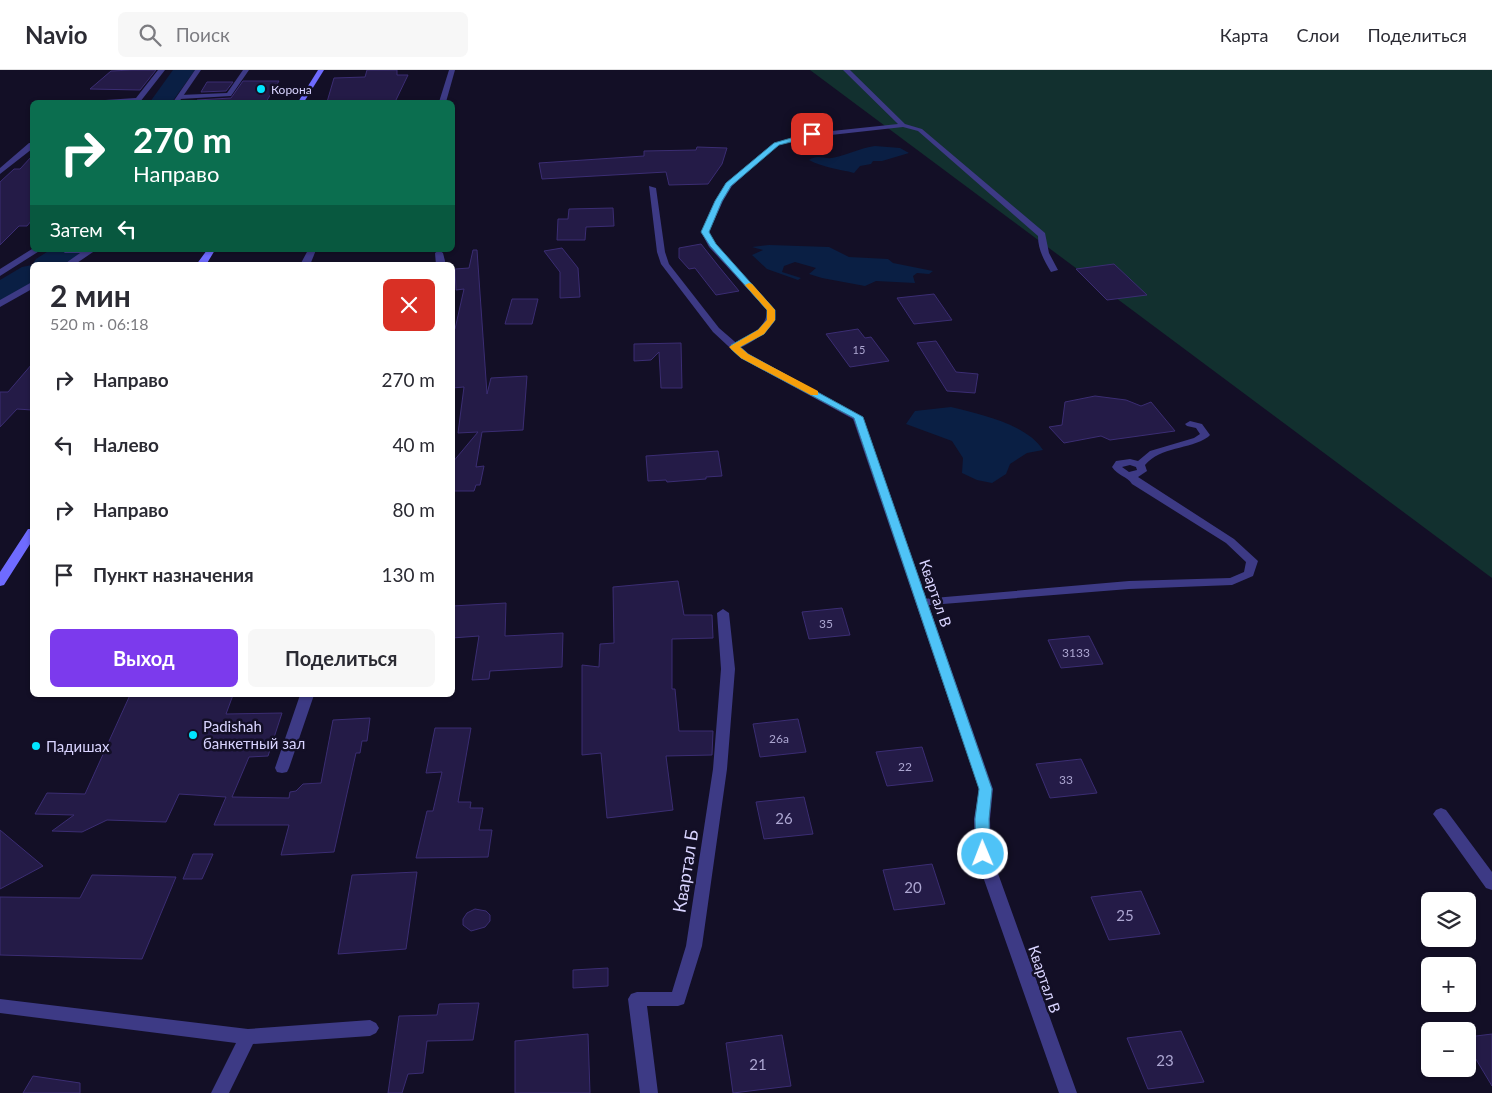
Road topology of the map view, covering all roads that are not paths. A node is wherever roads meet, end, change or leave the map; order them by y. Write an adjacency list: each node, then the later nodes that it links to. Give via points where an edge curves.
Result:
1 (162, 70): 7 (street)
2 (198, 70): 8 (street)
3 (246, 70): 8 (lane, via 229,95)
4 (321, 70): 9 (main road)
5 (452, 70): 10 (street)
6 (846, 70): 11 (lane)
7 (138, 100)
8 (178, 100)
9 (302, 100)
10 (443, 100)
11 (903, 124): 20 (lane, via 920,130 1042,235 1041,245); 24 (lane, via 812,134 776,144 728,185 705,232 712,245 771,310 771,320 761,332)
12 (30, 147): 13 (street)
13 (0, 172)
14 (652, 188): 24 (street, Квартал В, via 665,264 716,330)
15 (34, 252): 21 (street)
16 (86, 252): 18 (street)
17 (439, 253): 19 (street)
18 (72, 262)
19 (440, 262)
20 (1054, 270)
21 (0, 273)
22 (30, 286): 23 (street)
23 (0, 304)
24 (734, 347): 30 (street, Квартал В, via 858,417)
25 (1190, 424): 26 (lane, via 1199,426 1205,435 1149,455)
26 (1140, 465): 27 (lane, via 1141,473); 27 (lane, via 1126,462 1118,465 1120,472)
27 (1131, 475): 30 (lane, via 1136,482 1230,541 1252,561 1249,574 1232,581 1129,585)
28 (30, 535): 29 (main road)
29 (0, 582)
30 (922, 603): 41 (street, Квартал В, via 986,789 982,819 983,854)
31 (723, 614): 40 (street, Квартал Б, via 728,669 720,769 694,946 678,999 638,999)
32 (306, 697): 33 (street)
33 (282, 768)
34 (1441, 814): 35 (street)
35 (1492, 884)
36 (0, 1006): 38 (street)
37 (370, 1028): 38 (street)
38 (248, 1037): 39 (street)
39 (220, 1093)
40 (649, 1093)
41 (1068, 1093)

